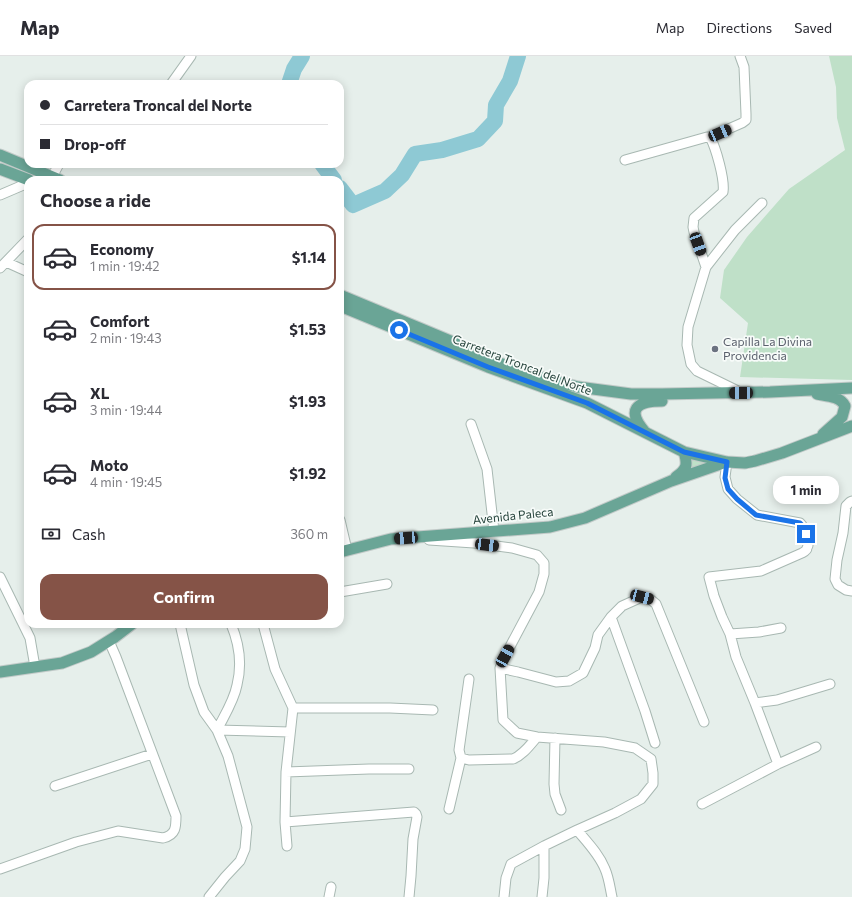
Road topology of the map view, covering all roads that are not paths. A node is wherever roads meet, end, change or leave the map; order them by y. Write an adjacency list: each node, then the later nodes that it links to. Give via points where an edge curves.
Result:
1 (191, 56): 3 (street)
2 (740, 56): 4 (street, via 744,67 746,120)
3 (174, 80)
4 (710, 137): 6 (street); 17 (street, via 724,187 723,192 694,218 694,232)
5 (0, 155): 7 (main road)
6 (625, 160)
7 (24, 162)
8 (41, 168): 10 (main road)
9 (0, 169): 11 (main road)
10 (53, 176)
11 (24, 179)
12 (24, 183): 13 (street)
13 (0, 195)
14 (762, 203): 17 (street, via 735,230)
15 (24, 243): 16 (street)
16 (3, 265): 18 (street)
17 (706, 267): 24 (street, via 688,327 687,345 691,364 697,371)
18 (24, 271)
19 (344, 297): 24 (main road, Carretera Troncal del Norte, via 499,363 561,383 631,394)
20 (344, 308): 27 (main road, Carretera Troncal del Norte, via 488,367 587,403)
21 (852, 388): 22 (main road, Carretera Troncal del Norte)
22 (793, 391): 23 (main road, Carretera Troncal del Norte); 28 (main road, via 836,398 845,406 842,417)
23 (770, 392): 24 (main road, Carretera Troncal del Norte); 27 (main road, via 643,403 636,410 635,417)
24 (741, 393)
25 (471, 424): 33 (street, via 487,469)
26 (852, 426): 28 (main road, Carretera Troncal del Norte)
27 (646, 433): 29 (main road, Carretera Troncal del Norte)
28 (816, 440): 30 (main road, Carretera Troncal del Norte, via 771,457 746,463)
29 (684, 452): 30 (main road, Carretera Troncal del Norte); 31 (main road, via 687,461 685,469)
30 (727, 462): 31 (main road, Avenida Paleca); 48 (street, via 725,478 728,489 737,499 756,515 800,523 804,527 809,544 802,553 761,571 709,577)
31 (666, 483): 33 (main road, Avenida Paleca, via 585,518 550,527)
32 (852, 501): 39 (street, via 846,506 835,579 838,585)
33 (494, 531): 34 (main road, Avenida Paleca)
34 (391, 539): 35 (main road, Avenida Paleca); 51 (street, via 512,548 537,555 544,563 539,592)
35 (344, 551)
36 (0, 577): 41 (street)
37 (387, 584): 38 (street)
38 (344, 591)
39 (852, 591)
40 (611, 617): 51 (street, via 598,635 583,673 568,680 556,682); 58 (street, via 622,606 642,597 656,604); 63 (street)
41 (24, 626)
42 (25, 628): 50 (street, via 30,638)
43 (127, 628): 49 (main road)
44 (181, 628): 59 (street, via 194,685 204,712)
45 (233, 628): 59 (street, via 240,666 237,686)
46 (264, 628): 56 (street, via 276,669)
47 (781, 628): 48 (street)
48 (730, 634): 55 (street, via 736,656)
49 (109, 641): 50 (main road, via 91,652 62,663); 65 (street)
50 (35, 667): 52 (main road)
51 (500, 668): 61 (street, via 503,720 517,733)
52 (0, 672)
53 (469, 679): 66 (street, via 459,750)
54 (830, 684): 55 (street, via 776,700)
55 (756, 703): 67 (street)
56 (293, 708): 57 (street); 60 (street)
57 (433, 710)
58 (704, 722)
59 (217, 730): 60 (street); 80 (street, via 228,756 247,827 247,836 240,861)
60 (290, 732): 69 (street)
61 (538, 737): 62 (street); 66 (street, via 524,752 513,759)
62 (555, 738): 73 (street, via 554,784); 75 (street, via 604,742 635,748 651,759 653,784 642,799)
63 (655, 743)
64 (816, 747): 67 (street)
65 (152, 754): 70 (street); 78 (street, via 176,816 173,833 168,837 118,831 76,842)
66 (461, 758): 72 (street)
67 (778, 764): 71 (street)
68 (409, 769): 69 (street)
69 (286, 772): 74 (street)
70 (55, 786)
71 (702, 804)
72 (449, 810)
73 (561, 810)
74 (285, 822): 76 (street); 82 (street, via 414,812 417,817)
75 (577, 830): 77 (street); 85 (street, via 605,868)
76 (287, 846)
77 (544, 846): 83 (street, via 511,864); 84 (street)
78 (0, 869)
79 (331, 887): 81 (street)
80 (209, 897)
81 (329, 897)
82 (409, 897)
83 (504, 897)
84 (542, 897)
85 (612, 897)

